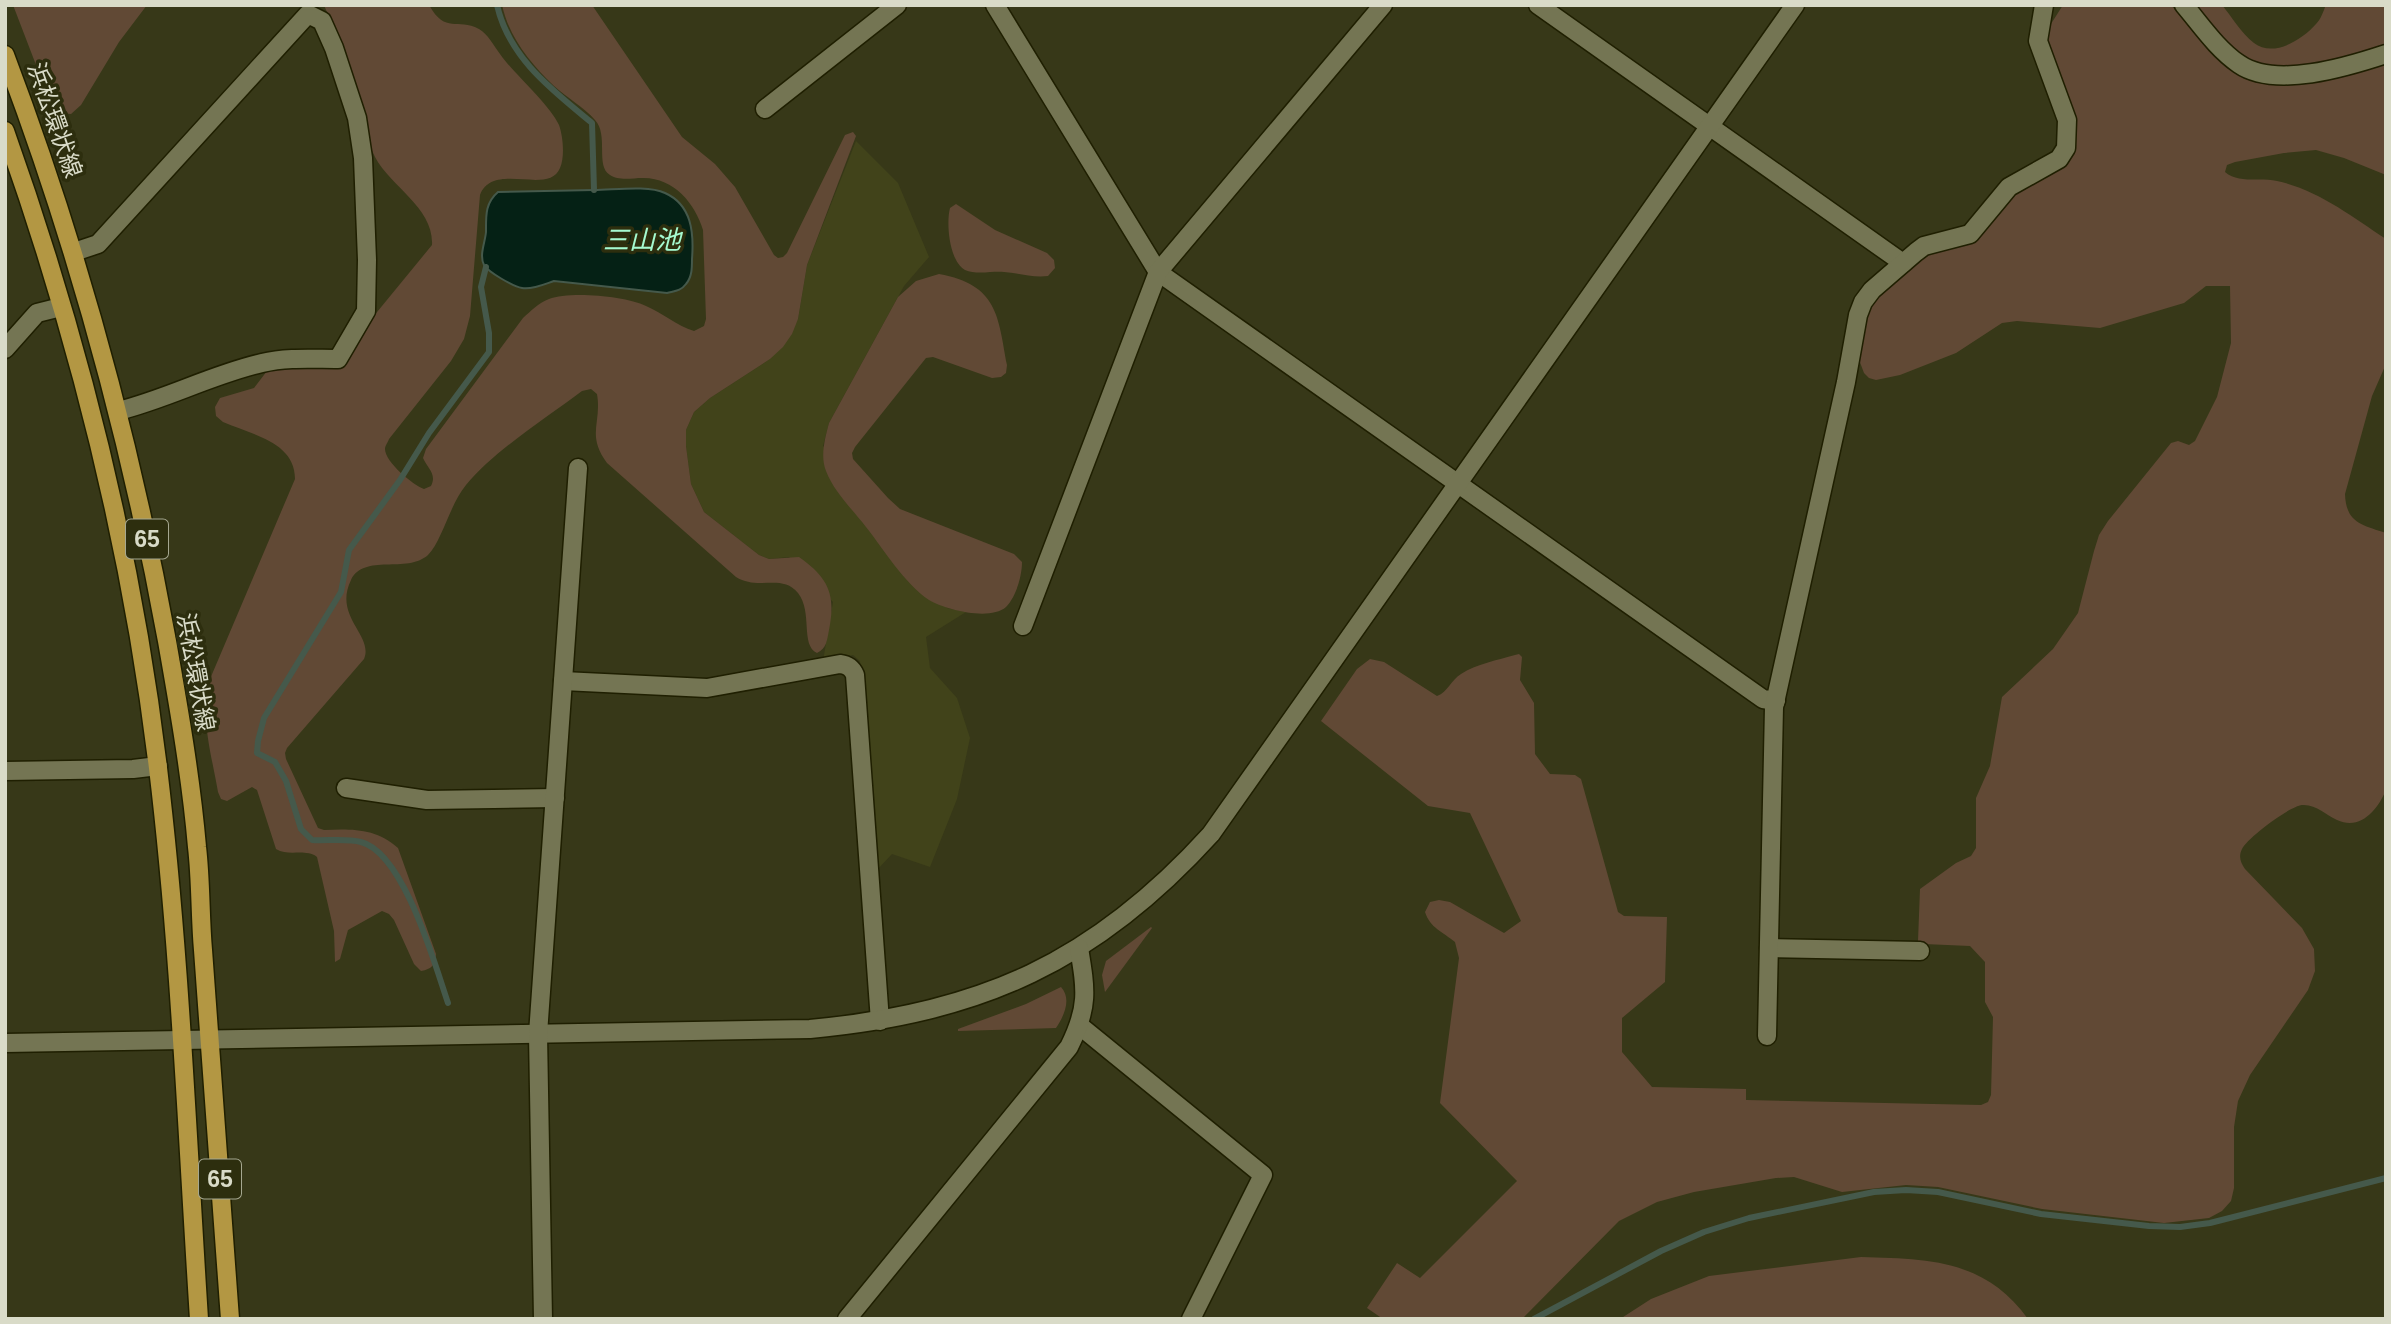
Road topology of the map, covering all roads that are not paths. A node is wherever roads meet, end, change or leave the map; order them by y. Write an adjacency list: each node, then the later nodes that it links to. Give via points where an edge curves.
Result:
1 (897, 5): 10 (street)
2 (996, 5): 15 (street)
3 (1383, 5): 15 (street)
4 (1538, 5): 11 (street)
5 (1794, 5): 11 (street)
6 (2045, 5): 14 (street, via 2038,41 2063,106 2066,148 2048,167 2009,187 1970,234 1924,246)
7 (2183, 5): 8 (street, via 2225,53 2260,74 2301,75)
8 (2386, 54)
9 (5, 55): 13 (main road, 浜松環状線 / 65)
10 (765, 109)
11 (1709, 126): 14 (street); 20 (street)
12 (5, 131): 16 (main road, 浜松環状線 / 65)
13 (74, 252): 18 (main road, 浜松環状線 / 65); 18 (street, via 98,244 308,14 322,21 358,118 366,311 338,359 264,362)
14 (1903, 263): 23 (street, via 1872,290 1858,315)
15 (1157, 272): 20 (street); 21 (street)
16 (61, 307): 17 (street, via 37,313); 24 (main road, 浜松環状線 / 65, via 122,553)
17 (5, 349)
18 (118, 411): 35 (main road, 浜松環状線 / 65, via 163,617 186,756 198,849)
19 (578, 467): 22 (street)
20 (1458, 484): 23 (street, via 1763,699); 28 (street, via 1210,834 1150,896)
21 (1023, 626)
22 (563, 681): 27 (street); 31 (street, via 706,688 840,664 852,669)
23 (1776, 701): 29 (street)
24 (158, 766): 25 (street); 36 (main road, 浜松環状線 / 65)
25 (5, 771)
26 (346, 788): 27 (street, via 427,800)
27 (555, 798): 33 (street)
28 (1079, 948): 31 (street, via 983,994); 32 (street, via 1085,980)
29 (1769, 948): 30 (street); 34 (street)
30 (1920, 950)
31 (880, 1021): 33 (street, via 775,1031)
32 (1080, 1026): 41 (street, via 1069,1047); 42 (street, via 1263,1175)
33 (538, 1034): 35 (street); 40 (street)
34 (1767, 1036)
35 (211, 1039): 36 (street); 39 (main road, 浜松環状線 / 65)
36 (181, 1040): 37 (street); 38 (main road, 浜松環状線 / 65)
37 (5, 1043)
38 (199, 1319)
39 (230, 1319)
40 (543, 1319)
41 (847, 1319)
42 (1191, 1319)

